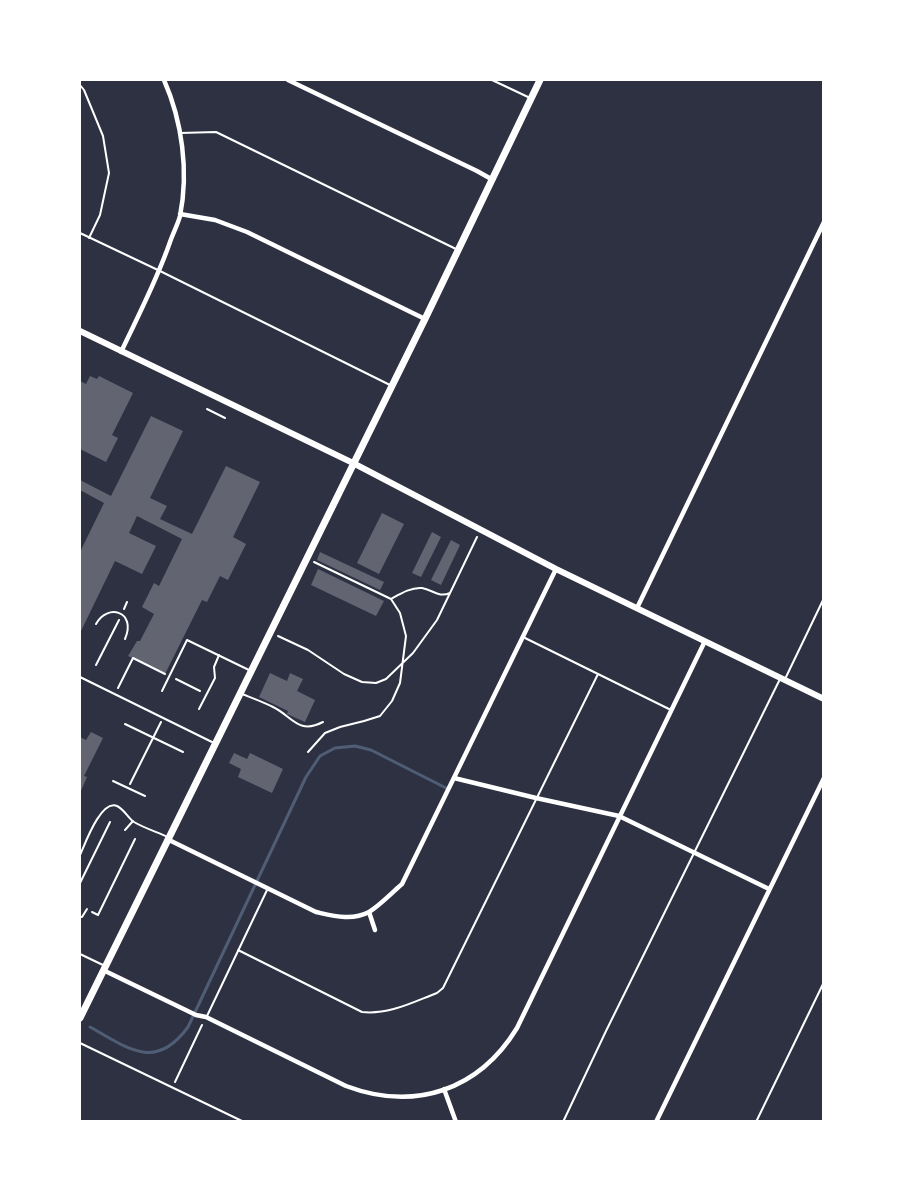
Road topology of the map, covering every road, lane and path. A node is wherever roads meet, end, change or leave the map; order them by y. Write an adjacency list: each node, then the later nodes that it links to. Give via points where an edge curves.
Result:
1 (164, 80): 7 (street)
2 (288, 80): 8 (street)
3 (492, 80): 6 (lane)
4 (540, 80): 6 (main road)
5 (80, 85): 12 (lane, via 103,136 109,173 100,215)
6 (531, 98): 8 (main road)
7 (180, 133): 9 (street, via 184,177); 13 (lane, via 216,132)
8 (493, 180): 13 (main road)
9 (180, 214): 14 (street); 15 (street, via 215,220 247,232)
10 (824, 222): 29 (street)
11 (80, 233): 12 (lane)
12 (89, 238): 14 (lane)
13 (459, 250): 15 (main road)
14 (160, 271): 17 (street); 18 (lane)
15 (425, 319): 18 (main road)
16 (80, 331): 17 (street)
17 (121, 352): 21 (street)
18 (392, 386): 21 (main road)
19 (207, 409): 20 (path)
20 (225, 418)
21 (353, 463): 22 (street); 23 (main road)
22 (481, 529): 24 (street); 25 (path)
23 (306, 559): 27 (path); 32 (main road)
24 (556, 568): 29 (street); 33 (street)
25 (450, 592): 27 (path, via 435,594 422,588); 37 (path, via 437,620)
26 (824, 598): 43 (lane)
27 (391, 599): 37 (path, via 400,613 406,636)
28 (127, 602): 30 (path)
29 (637, 608): 35 (street)
30 (121, 615): 31 (lane, via 104,614); 34 (lane, via 129,623); 38 (path)
31 (96, 624)
32 (270, 632): 37 (path, via 362,682 386,679); 39 (main road)
33 (523, 637): 40 (lane); 59 (street)
34 (126, 639)
35 (705, 641): 43 (street); 50 (street)
36 (219, 656): 39 (lane); 41 (lane, via 188,640); 49 (lane, via 215,678)
37 (403, 663): 57 (path, via 400,683 380,716 326,733)
38 (96, 665)
39 (250, 670): 47 (main road)
40 (598, 674): 50 (lane); 63 (lane)
41 (170, 676): 44 (path, via 133,658); 45 (lane); 46 (path)
42 (80, 677): 51 (lane)
43 (782, 679): 48 (street); 70 (lane)
44 (117, 690)
45 (162, 691)
46 (202, 692)
47 (239, 693): 52 (lane, via 275,708 292,722 307,727); 55 (main road)
48 (824, 699)
49 (199, 709)
50 (671, 710): 64 (street)
51 (163, 717): 54 (path); 55 (lane)
52 (323, 722)
53 (125, 723): 54 (path)
54 (153, 737): 56 (path); 61 (path)
55 (215, 743): 68 (main road)
56 (183, 752)
57 (308, 752)
58 (824, 777): 74 (street)
59 (454, 778): 63 (street); 76 (street, via 402,884)
60 (113, 781): 61 (lane)
61 (129, 788): 62 (lane)
62 (145, 796)
63 (536, 798): 64 (street); 80 (lane, via 443,988 437,993 385,1012 362,1012)
64 (619, 816): 70 (street); 88 (street, via 510,1039 483,1069)
65 (133, 821): 67 (lane); 68 (lane); 71 (lane, via 117,806 107,807)
66 (110, 822): 72 (path)
67 (125, 830)
68 (168, 838): 73 (street); 82 (main road)
69 (135, 839): 77 (path, via 98,915 90,911)
70 (695, 852): 74 (street); 91 (lane)
71 (80, 855)
72 (80, 884)
73 (268, 888): 76 (street, via 316,912 339,917); 80 (lane)
74 (769, 889): 92 (street)
75 (87, 909): 78 (lane)
76 (369, 912): 79 (street)
77 (89, 915)
78 (80, 917)
79 (375, 930)
80 (238, 950): 84 (lane)
81 (80, 954): 82 (lane)
82 (104, 968): 84 (street); 85 (main road)
83 (824, 982): 93 (lane)
84 (206, 1017): 87 (path); 88 (street, via 366,1093 411,1098)
85 (80, 1018)
86 (80, 1043): 87 (lane)
87 (172, 1087): 89 (lane)
88 (444, 1089): 90 (street)
89 (244, 1122)
90 (456, 1122)
91 (563, 1122)
92 (656, 1122)
93 (756, 1122)

